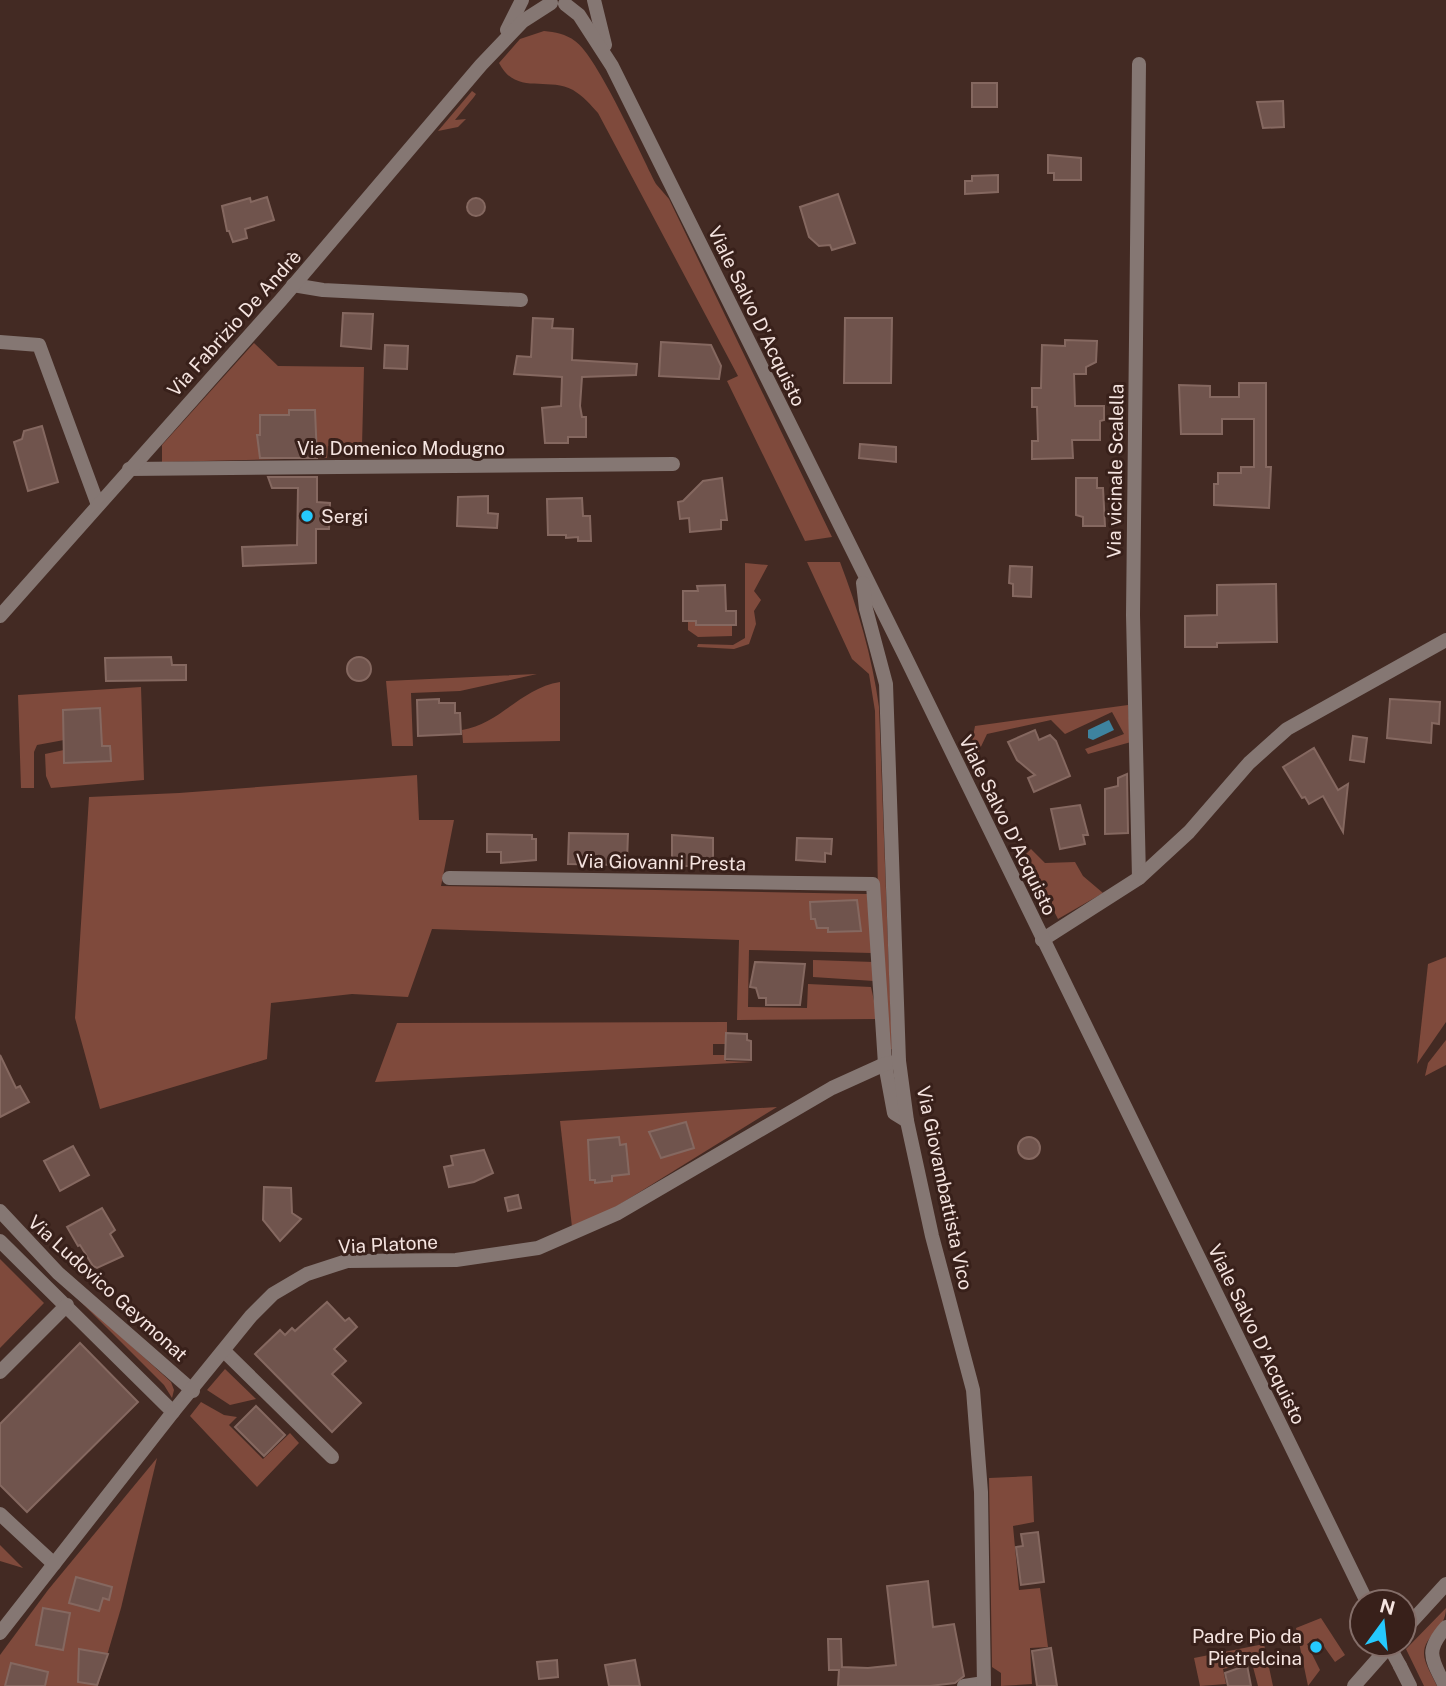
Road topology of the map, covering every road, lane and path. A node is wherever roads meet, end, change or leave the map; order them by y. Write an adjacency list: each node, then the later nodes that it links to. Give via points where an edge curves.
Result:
1 (522, 0): 4 (street, Via Fabrizio De Andrè)
2 (594, 0): 6 (street, Viale Salvo D'Acquisto)
3 (559, 2): 4 (street, Via Fabrizio De Andrè, via 523,21); 6 (street, Viale Salvo D'Acquisto, via 579,15)
4 (493, 51): 7 (street, Via Fabrizio De Andrè)
5 (1139, 64): 19 (street, Via vicinale Scalella, via 1133,615)
6 (612, 66): 13 (street, Viale Salvo D'Acquisto)
7 (293, 285): 8 (street); 11 (street, Via Fabrizio De Andrè)
8 (521, 300)
9 (0, 342): 12 (street, via 39,345)
10 (673, 464): 11 (street, Via Domenico Modugno)
11 (129, 469): 12 (street, Via Fabrizio De Andrè)
12 (98, 505): 14 (street, Via Fabrizio De Andrè)
13 (862, 572): 16 (street, Viale Salvo D'Acquisto); 17 (street, Via Giovambattista Vico, via 866,610)
14 (0, 616)
15 (1446, 640): 19 (street, via 1287,729)
16 (904, 654): 17 (street, via 890,667); 20 (street, Viale Salvo D'Acquisto)
17 (886, 684): 21 (street, Via Giovambattista Vico)
18 (449, 878): 21 (street, Via Giovanni Presta, via 873,884)
19 (1139, 878): 20 (street)
20 (1042, 940): 33 (street, Viale Salvo D'Acquisto)
21 (892, 1063): 25 (street, Via Platone, via 771,1122 618,1213 538,1248 456,1260 347,1261 307,1274 273,1294); 39 (street, Via Giovambattista Vico, via 973,1390 981,1492)
22 (0, 1211): 27 (street, Via Ludovico Geymonat, via 58,1273)
23 (0, 1241): 24 (street, Via Ludovico Geymonat)
24 (67, 1305): 26 (street); 28 (street, Via Ludovico Geymonat)
25 (224, 1351): 27 (street, Via Platone); 29 (street)
26 (0, 1372)
27 (193, 1391): 28 (street, Via Platone)
28 (173, 1412): 31 (street, Via Platone)
29 (332, 1457)
30 (0, 1514): 31 (street)
31 (54, 1564): 36 (street, Via Platone)
32 (1446, 1584): 34 (street)
33 (1360, 1588)
34 (1418, 1615)
35 (1446, 1628): 43 (street, via 1433,1642 1431,1658)
36 (0, 1633)
37 (1378, 1658): 41 (street)
38 (1396, 1658): 42 (street, bridge)
39 (984, 1685): 40 (street)
40 (964, 1686)
41 (1354, 1686)
42 (1409, 1686)
43 (1445, 1686)

